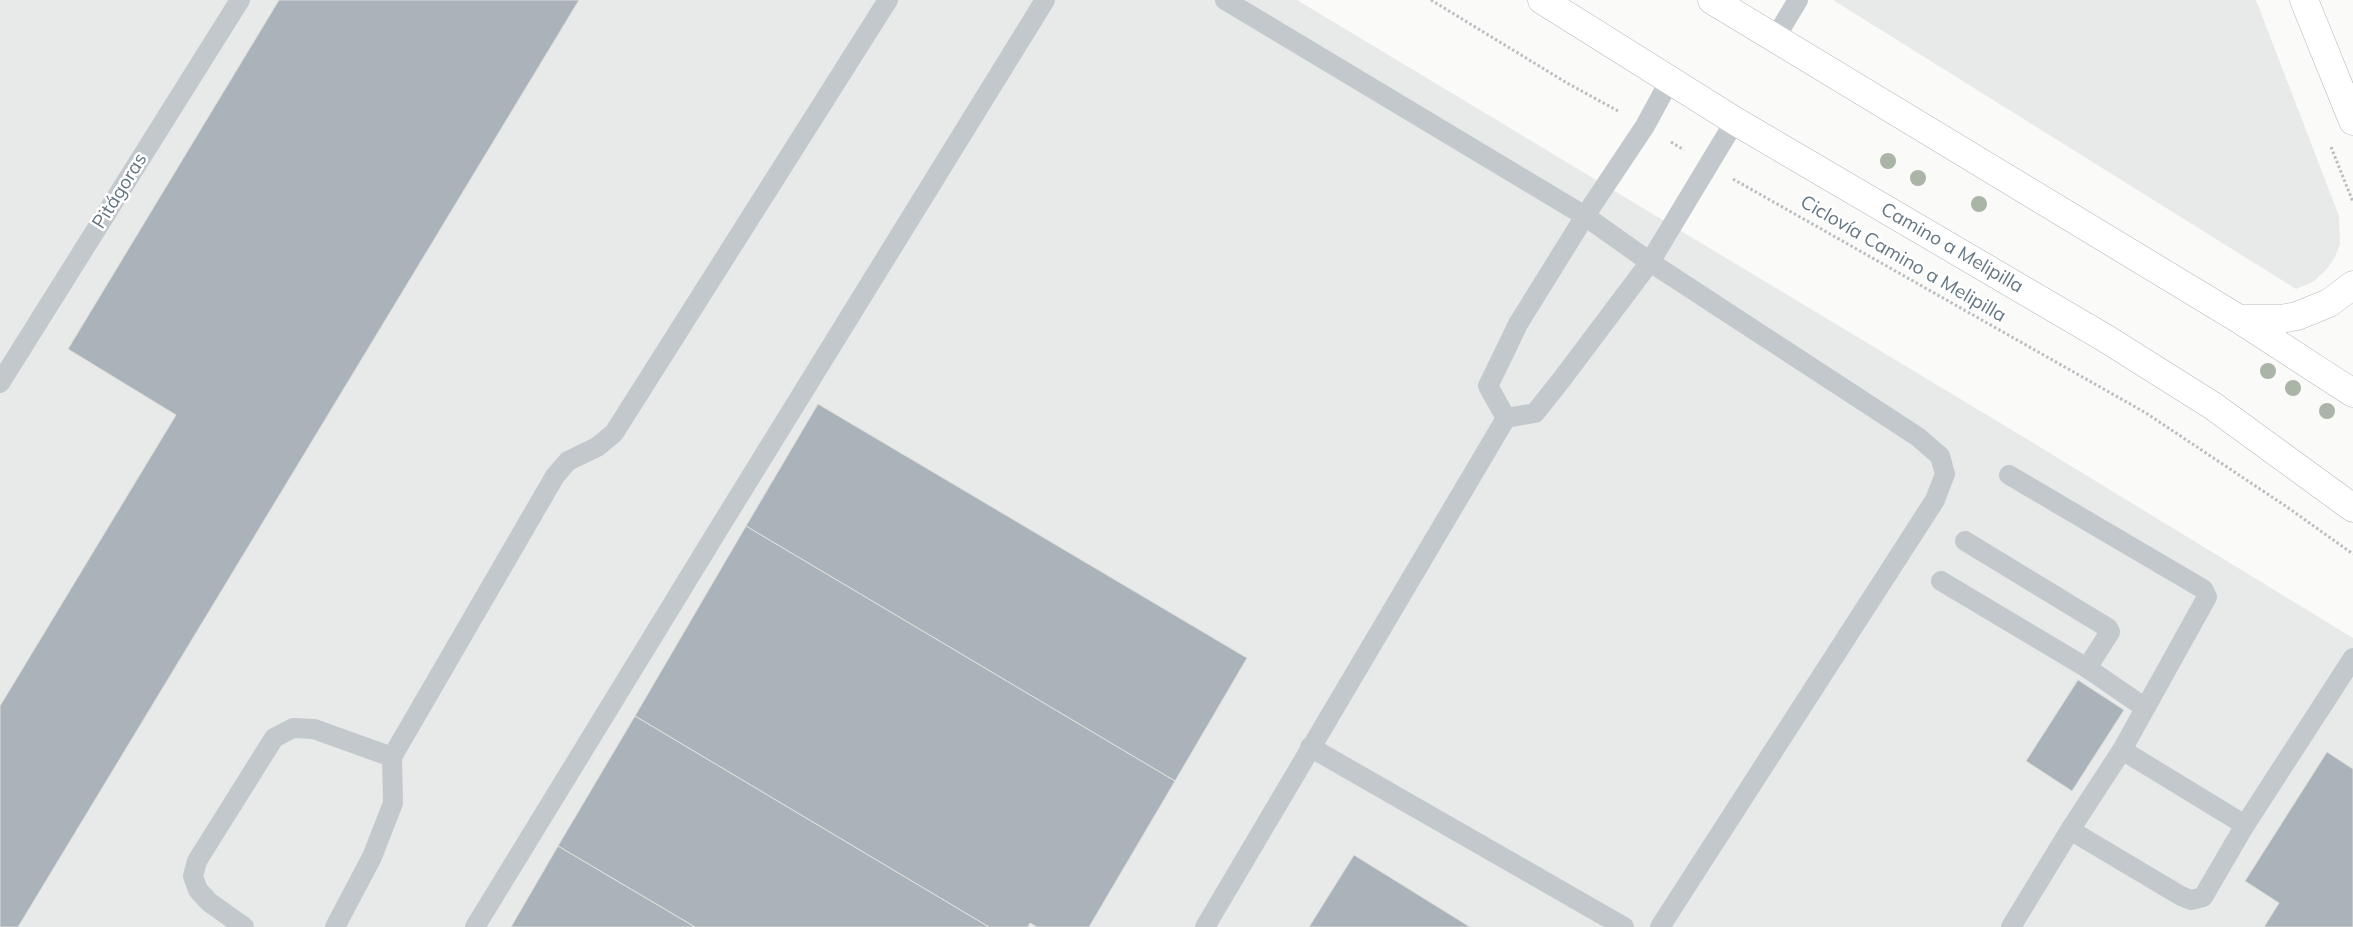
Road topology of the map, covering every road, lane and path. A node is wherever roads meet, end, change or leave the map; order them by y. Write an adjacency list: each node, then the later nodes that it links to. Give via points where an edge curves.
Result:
1 (240, 0): 20 (lane, Pitágoras)
2 (888, 0): 33 (lane, via 614,432 597,447 568,462 555,476)
3 (1045, 0): 38 (lane)
4 (1225, 0): 16 (lane)
5 (1431, 0): 14 (path, Ciclovía Camino a Melipilla, via 1567,83)
6 (1542, 0): 11 (main road, Camino a Melipilla)
7 (1712, 0): 10 (main road)
8 (1798, 0): 10 (lane)
9 (2304, 0): 13 (main road)
10 (1775, 38): 19 (main road)
11 (1670, 80): 12 (main road, Camino a Melipilla); 14 (lane)
12 (1735, 121): 15 (lane); 24 (main road, Camino a Melipilla, via 2105,338 2205,401)
13 (2353, 121)
14 (1645, 126): 15 (path, Ciclovía Camino a Melipilla); 16 (lane)
15 (1708, 164): 17 (lane); 26 (path, Ciclovía Camino a Melipilla, via 2146,413)
16 (1585, 216): 17 (lane); 22 (lane, via 1518,324 1488,386)
17 (1650, 262): 22 (lane, via 1534,413); 41 (lane, via 1918,437 1940,456 1945,474 1934,500)
18 (2353, 285): 19 (main road, via 2329,303 2297,316)
19 (2239, 319): 21 (main road)
20 (0, 383)
21 (2353, 393)
22 (1506, 418): 31 (lane)
23 (2009, 475): 30 (lane, via 2203,589 2207,597)
24 (2353, 508)
25 (1965, 541): 29 (lane, via 2108,628 2110,632)
26 (2353, 554)
27 (1941, 581): 29 (lane)
28 (2353, 658): 34 (lane)
29 (2087, 668): 30 (lane)
30 (2144, 706): 32 (lane)
31 (1310, 748): 39 (lane); 40 (lane)
32 (2122, 750): 34 (lane); 35 (lane)
33 (392, 757): 36 (lane, via 314,729 293,728 274,738 197,861 193,876 198,890 209,902); 37 (lane, via 393,803 372,857)
34 (2245, 825): 35 (lane, via 2203,897 2191,900)
35 (2070, 830): 42 (lane)
36 (244, 927)
37 (335, 927)
38 (476, 927)
39 (1205, 927)
40 (1624, 927)
41 (1660, 927)
42 (2011, 927)

